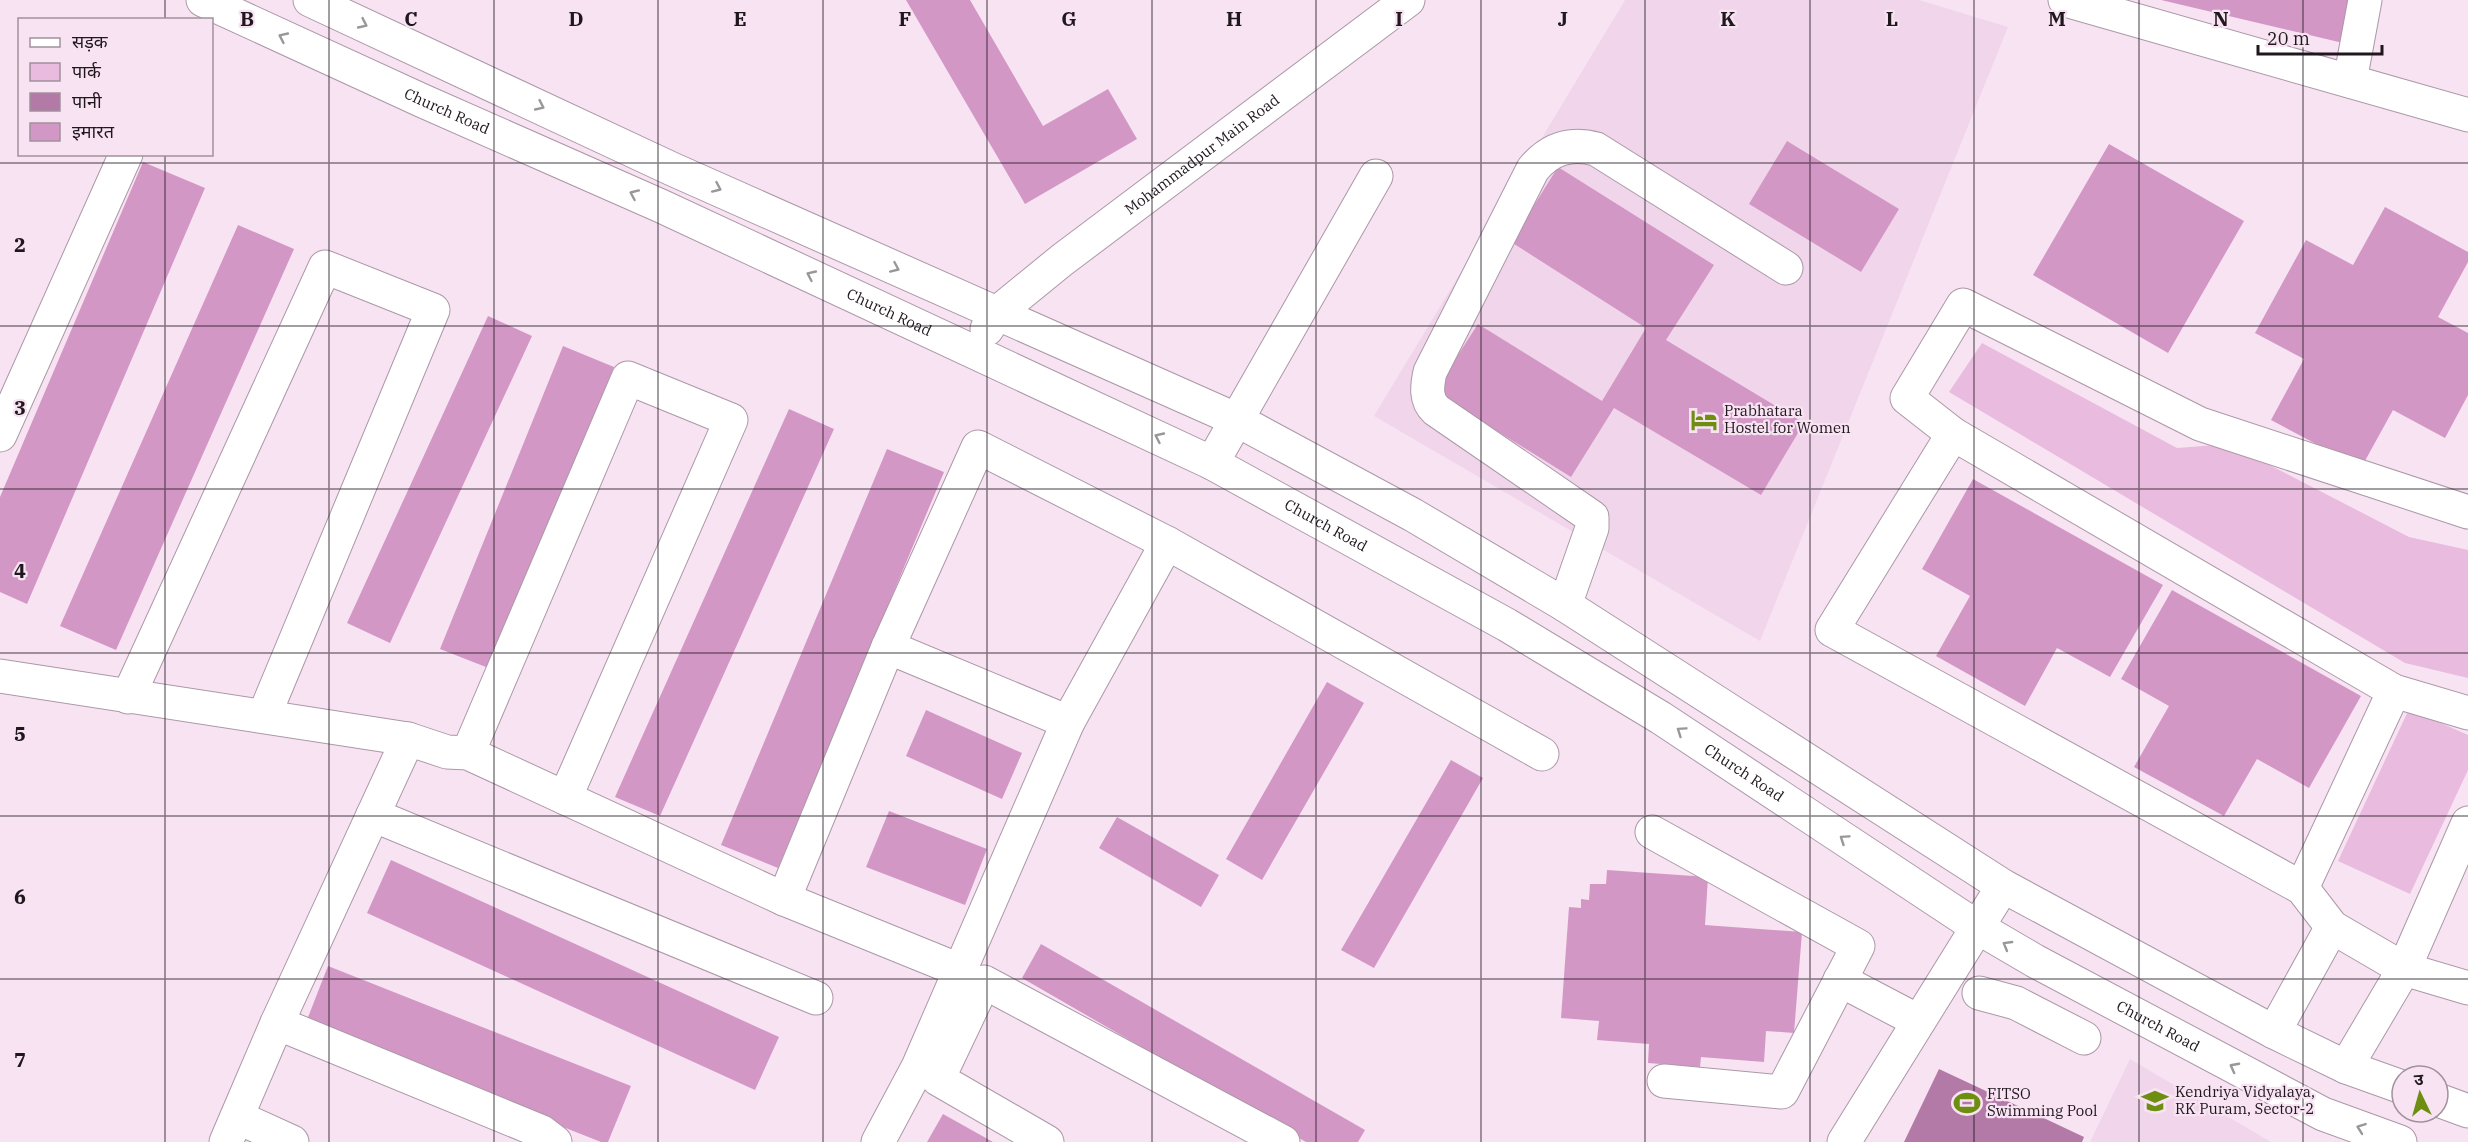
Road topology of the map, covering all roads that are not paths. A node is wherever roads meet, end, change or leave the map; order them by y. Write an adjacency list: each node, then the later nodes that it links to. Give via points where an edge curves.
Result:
1 (203, 0): 12 (street, Church Road, one-way to 1)
2 (310, 0): 11 (street, one-way to 11, via 672,169)
3 (1408, 0): 11 (street, Mohammadpur Main Road)
4 (2365, 0): 6 (street)
5 (2083, 3): 6 (street)
6 (2350, 81): 7 (street)
7 (2468, 115)
8 (125, 156): 15 (street)
9 (1376, 176): 13 (street)
10 (1786, 268): 19 (street, via 1596,149 1573,145 1562,148 1543,157 1533,169 1430,372 1427,394 1436,410 1592,517 1592,528)
11 (997, 313): 12 (street); 13 (street)
12 (975, 350): 16 (street, Church Road, one-way to 12)
13 (1235, 419): 16 (street); 19 (street, via 1413,515)
14 (1953, 434): 17 (street, via 1907,398 1963,305 2200,424); 22 (street); 35 (street, via 1832,630)
15 (0, 435)
16 (1212, 463): 37 (street, Church Road, one-way to 16, via 1661,717 1507,625)
17 (2468, 512)
18 (1167, 543): 20 (street, via 978,447); 26 (street); 29 (street)
19 (1565, 605): 34 (street)
20 (888, 647): 26 (street); 36 (street)
21 (0, 676): 23 (street)
22 (2394, 692): 24 (street); 35 (street)
23 (128, 697): 25 (street); 25 (street, via 325,267 433,310)
24 (2468, 713)
25 (264, 716): 27 (street)
26 (1068, 722): 43 (street)
27 (408, 739): 28 (street, via 447,752); 31 (street)
28 (468, 753): 30 (street); 30 (street, via 628,378 731,420)
29 (1542, 754)
30 (566, 798): 36 (street)
31 (373, 815): 45 (street); 48 (street)
32 (2468, 823): 40 (street)
33 (1652, 832): 41 (street, via 1858,946)
34 (2002, 886): 37 (street); 49 (street)
35 (2302, 888): 38 (street)
36 (784, 899): 43 (street)
37 (1977, 927): 39 (street, Church Road, one-way to 37); 47 (street)
38 (2332, 927): 40 (street); 49 (street)
39 (2035, 961): 46 (street); 63 (street, Church Road, one-way to 39, via 2323,1114)
40 (2404, 969): 42 (street); 51 (street)
41 (1840, 980): 47 (street); 52 (street, via 1782,1092)
42 (2468, 988)
43 (960, 991): 59 (street); 60 (street, via 938,1079); 61 (street, via 984,982)
44 (1979, 993): 46 (street)
45 (816, 998)
46 (2016, 1003): 50 (street)
47 (1918, 1021): 62 (street)
48 (277, 1023): 56 (street); 58 (street, via 542,1132)
49 (2274, 1032): 51 (street)
50 (2084, 1038)
51 (2346, 1067): 53 (street)
52 (1664, 1081)
53 (2390, 1083)
54 (2450, 1104): 55 (street)
55 (2468, 1111)
56 (232, 1129): 57 (street)
57 (292, 1142)
58 (555, 1142)
59 (878, 1142)
60 (1047, 1142)
61 (1283, 1142)
62 (1844, 1142)
63 (2400, 1142)

